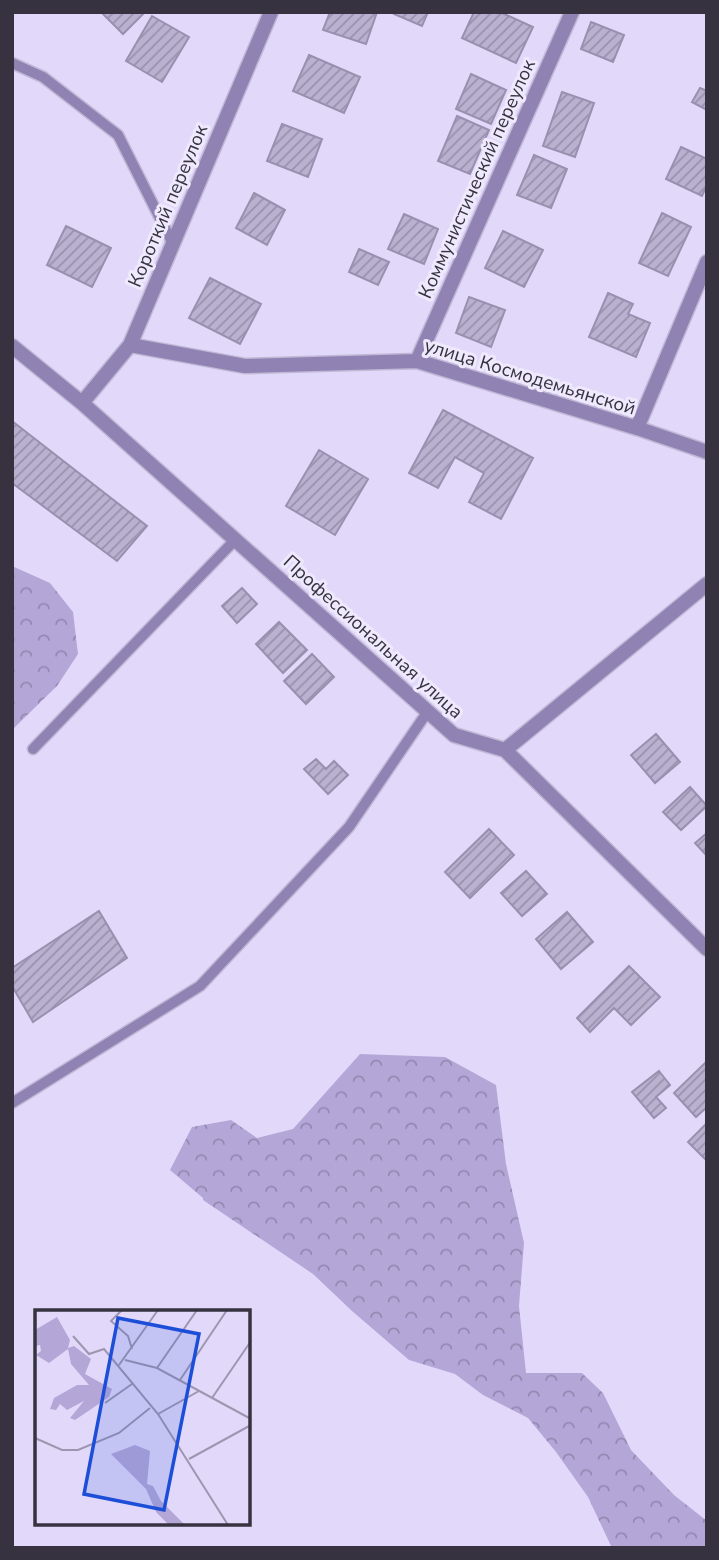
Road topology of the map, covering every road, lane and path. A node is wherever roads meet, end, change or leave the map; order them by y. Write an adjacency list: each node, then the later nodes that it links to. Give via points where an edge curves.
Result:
1 (271, 12): 4 (street, Короткий переулок)
2 (572, 12): 8 (street, Коммунистический переулок)
3 (12, 63): 4 (lane, via 43,77 118,135)
4 (173, 244): 6 (street, Короткий переулок)
5 (707, 262): 10 (street)
6 (130, 345): 8 (street, улица Космодемьянской, via 245,366); 9 (street, Короткий переулок)
7 (12, 346): 9 (street, Профессиональная улица)
8 (417, 361): 10 (street, улица Космодемьянской)
9 (82, 403): 12 (street, Профессиональная улица)
10 (637, 428): 11 (street, улица Космодемьянской)
11 (707, 452)
12 (236, 540): 14 (street, Профессиональная улица); 15 (lane)
13 (707, 584): 16 (street)
14 (428, 711): 16 (street, Профессиональная улица, via 454,735); 18 (lane, via 349,827 200,986)
15 (33, 749)
16 (505, 750): 17 (street, Профессиональная улица)
17 (707, 949)
18 (12, 1103)

